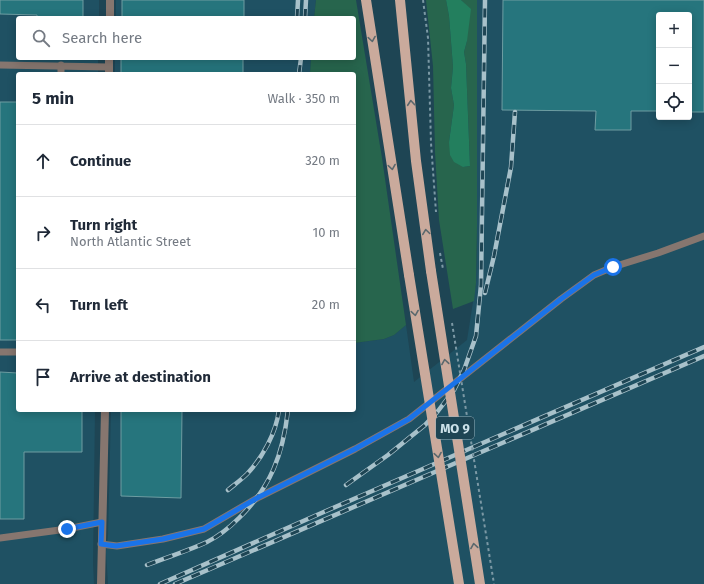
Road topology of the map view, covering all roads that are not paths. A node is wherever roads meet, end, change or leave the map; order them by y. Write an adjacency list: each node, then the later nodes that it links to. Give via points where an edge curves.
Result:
1 (110, 0): 4 (street)
2 (366, 0): 18 (main road, MO 9, one-way to 18, bridge)
3 (400, 0): 19 (main road, MO 9, one-way to 3, bridge, via 431,271 416,161)
4 (110, 16)
5 (109, 60): 8 (street)
6 (0, 65): 7 (lane)
7 (62, 65): 8 (lane); 9 (lane)
8 (109, 71)
9 (61, 72)
10 (704, 236): 16 (lane, via 594,275 409,419 259,497 204,529 163,539 116,546)
11 (0, 352): 12 (lane)
12 (16, 352)
13 (105, 412): 14 (street)
14 (102, 522): 15 (lane); 16 (street)
15 (0, 538)
16 (101, 544): 17 (street)
17 (101, 584)
18 (459, 584)
19 (480, 584)

